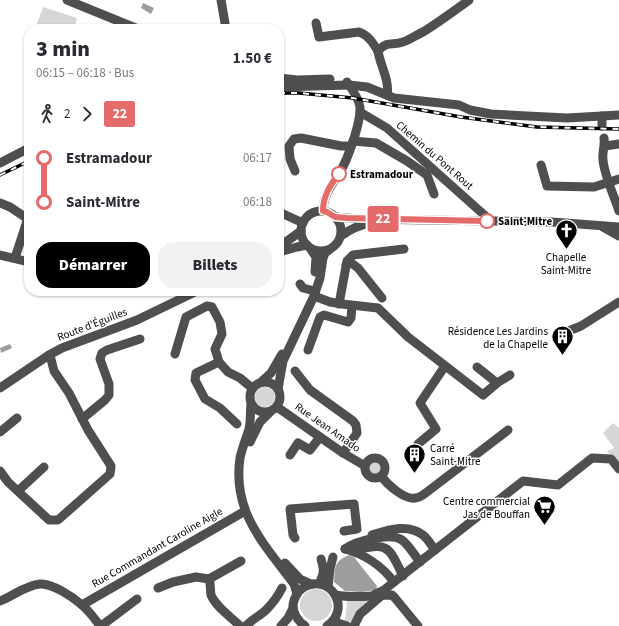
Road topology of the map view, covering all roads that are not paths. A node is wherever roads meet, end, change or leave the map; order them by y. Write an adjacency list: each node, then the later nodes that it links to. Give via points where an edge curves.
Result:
1 (67, 0): 5 (street)
2 (221, 0): 6 (street)
3 (469, 0): 7 (street, via 409,40 383,45)
4 (316, 23): 7 (street, via 319,37 359,32)
5 (126, 24)
6 (225, 24)
7 (378, 50): 11 (street, via 388,89)
8 (284, 79): 9 (street, via 346,79)
9 (349, 85): 10 (street); 11 (street, via 367,87); 12 (street, via 360,106)
10 (284, 87)
11 (387, 95): 14 (street, via 459,106 491,114 550,118)
12 (360, 112): 16 (street); 32 (street, Chemin du Pont Rout, via 387,128)
13 (619, 115): 14 (street)
14 (602, 116): 15 (street)
15 (602, 126)
16 (352, 143): 21 (street, via 340,146 301,138 294,140 289,146); 24 (street, via 376,143 407,161 427,175); 27 (street, via 345,163 327,191)
17 (619, 144): 23 (street, via 604,142 603,160)
18 (24, 151): 19 (street)
19 (0, 163)
20 (541, 165): 23 (street, via 547,186 594,187)
21 (295, 172)
22 (619, 179): 23 (street)
23 (609, 183): 26 (street)
24 (434, 194)
25 (0, 203): 28 (street)
26 (619, 210)
27 (323, 211): 30 (street); 34 (street, via 311,214)
28 (24, 215)
29 (284, 215): 34 (street)
30 (335, 217): 31 (street); 37 (street, via 341,226)
31 (388, 219): 32 (street); 37 (street, via 360,225)
32 (491, 221): 33 (street)
33 (598, 225): 35 (street); 38 (street)
34 (302, 227): 39 (street); 40 (street, via 304,241)
35 (619, 227)
36 (24, 230): 45 (street)
37 (341, 236): 43 (street)
38 (619, 236)
39 (284, 243)
40 (309, 246): 42 (street, via 297,246); 43 (street, via 319,251); 49 (street, via 317,262)
41 (404, 249): 47 (street, via 352,255)
42 (284, 250)
43 (329, 250): 49 (street, via 323,258 320,278)
44 (0, 255): 45 (street)
45 (15, 258): 46 (street)
46 (24, 261)
47 (346, 265): 51 (street, via 350,262 358,268); 53 (street)
48 (300, 284): 49 (street)
49 (312, 293): 53 (street); 65 (street, via 280,358); 69 (street, via 283,361)
50 (187, 296): 59 (street, Route d'Éguilles, via 137,320)
51 (382, 298)
52 (619, 302): 55 (street, via 581,326)
53 (334, 303): 54 (street)
54 (352, 306): 57 (street, via 348,322 324,314 320,317); 61 (street, via 378,308 408,337)
55 (566, 332)
56 (140, 339): 73 (street, via 102,353 100,359 109,384 109,395)
57 (308, 350)
58 (175, 354): 60 (street, via 186,318 207,306 212,306 220,322 222,334 215,349)
59 (49, 355): 67 (street, Route d'Éguilles); 73 (street, via 54,371)
60 (219, 362): 68 (street, via 228,372); 74 (street, via 196,373 195,380 205,399 220,408)
61 (445, 366): 66 (street, via 483,395); 78 (street, via 420,403 436,429)
62 (478, 367): 66 (street)
63 (295, 371): 79 (street, via 310,390 356,425 357,433)
64 (510, 375): 66 (street)
65 (262, 382): 68 (street); 69 (street, via 274,384)
66 (497, 383)
67 (0, 388)
68 (252, 388): 70 (street, via 249,395)
69 (278, 389): 71 (street, via 280,394)
70 (251, 404): 71 (street, via 264,412); 87 (street, via 249,428 242,449 239,472)
71 (274, 409): 77 (street, Rue Jean Amado); 100 (street, via 260,422 248,446 244,482 249,507 254,519 286,564 300,579)
72 (17, 418): 76 (street)
73 (82, 419): 86 (street, via 111,466 110,474 58,520 49,520)
74 (237, 424)
75 (508, 430): 85 (street, via 424,498 407,497 389,486)
76 (0, 432)
77 (320, 437): 79 (street, Rue Jean Amado); 80 (street, via 310,450 298,443)
78 (418, 444)
79 (343, 453): 81 (street, Rue Jean Amado)
80 (290, 454)
81 (365, 466): 85 (street, via 368,475); 85 (street, via 369,460 379,459 384,467)
82 (44, 467): 86 (street)
83 (619, 469): 92 (street, via 611,459 592,458 558,485 523,481)
84 (0, 471): 86 (street)
85 (380, 476)
86 (18, 491)
87 (244, 511): 104 (street, via 256,533 294,584); 110 (street, Rue Commandant Caroline Aigle)
88 (344, 531): 89 (street, via 357,529 354,504 290,509)
89 (295, 538)
90 (362, 541): 91 (street, via 352,544); 92 (street, via 383,531 403,528 424,536); 96 (street, via 388,537 402,540)
91 (350, 550): 97 (street, via 385,547); 99 (street, via 365,556)
92 (435, 550): 96 (street)
93 (334, 557): 101 (street)
94 (321, 559): 100 (street, via 323,575)
95 (241, 561): 98 (street)
96 (420, 562): 97 (street)
97 (403, 576): 99 (street)
98 (209, 579): 102 (street, via 196,577); 116 (street, via 211,595)
99 (394, 582): 106 (street)
100 (315, 584): 101 (street); 104 (street, via 302,588)
101 (328, 587): 105 (street)
102 (158, 588)
103 (282, 588): 117 (street, via 276,600)
104 (297, 594): 111 (street)
105 (336, 595): 106 (street); 112 (street, via 338,613)
106 (371, 596): 107 (street)
107 (381, 596): 119 (street, via 360,614); 120 (street, via 392,595)
108 (137, 599): 115 (street)
109 (0, 600): 110 (street, via 41,584 53,587)
110 (82, 605): 115 (street)
111 (293, 608): 113 (street); 114 (street)
112 (329, 624): 118 (street)
113 (282, 625): 114 (street)
114 (303, 625)
115 (101, 626)
116 (240, 626)
117 (246, 626)
118 (348, 626)
119 (354, 626)
120 (418, 626)

